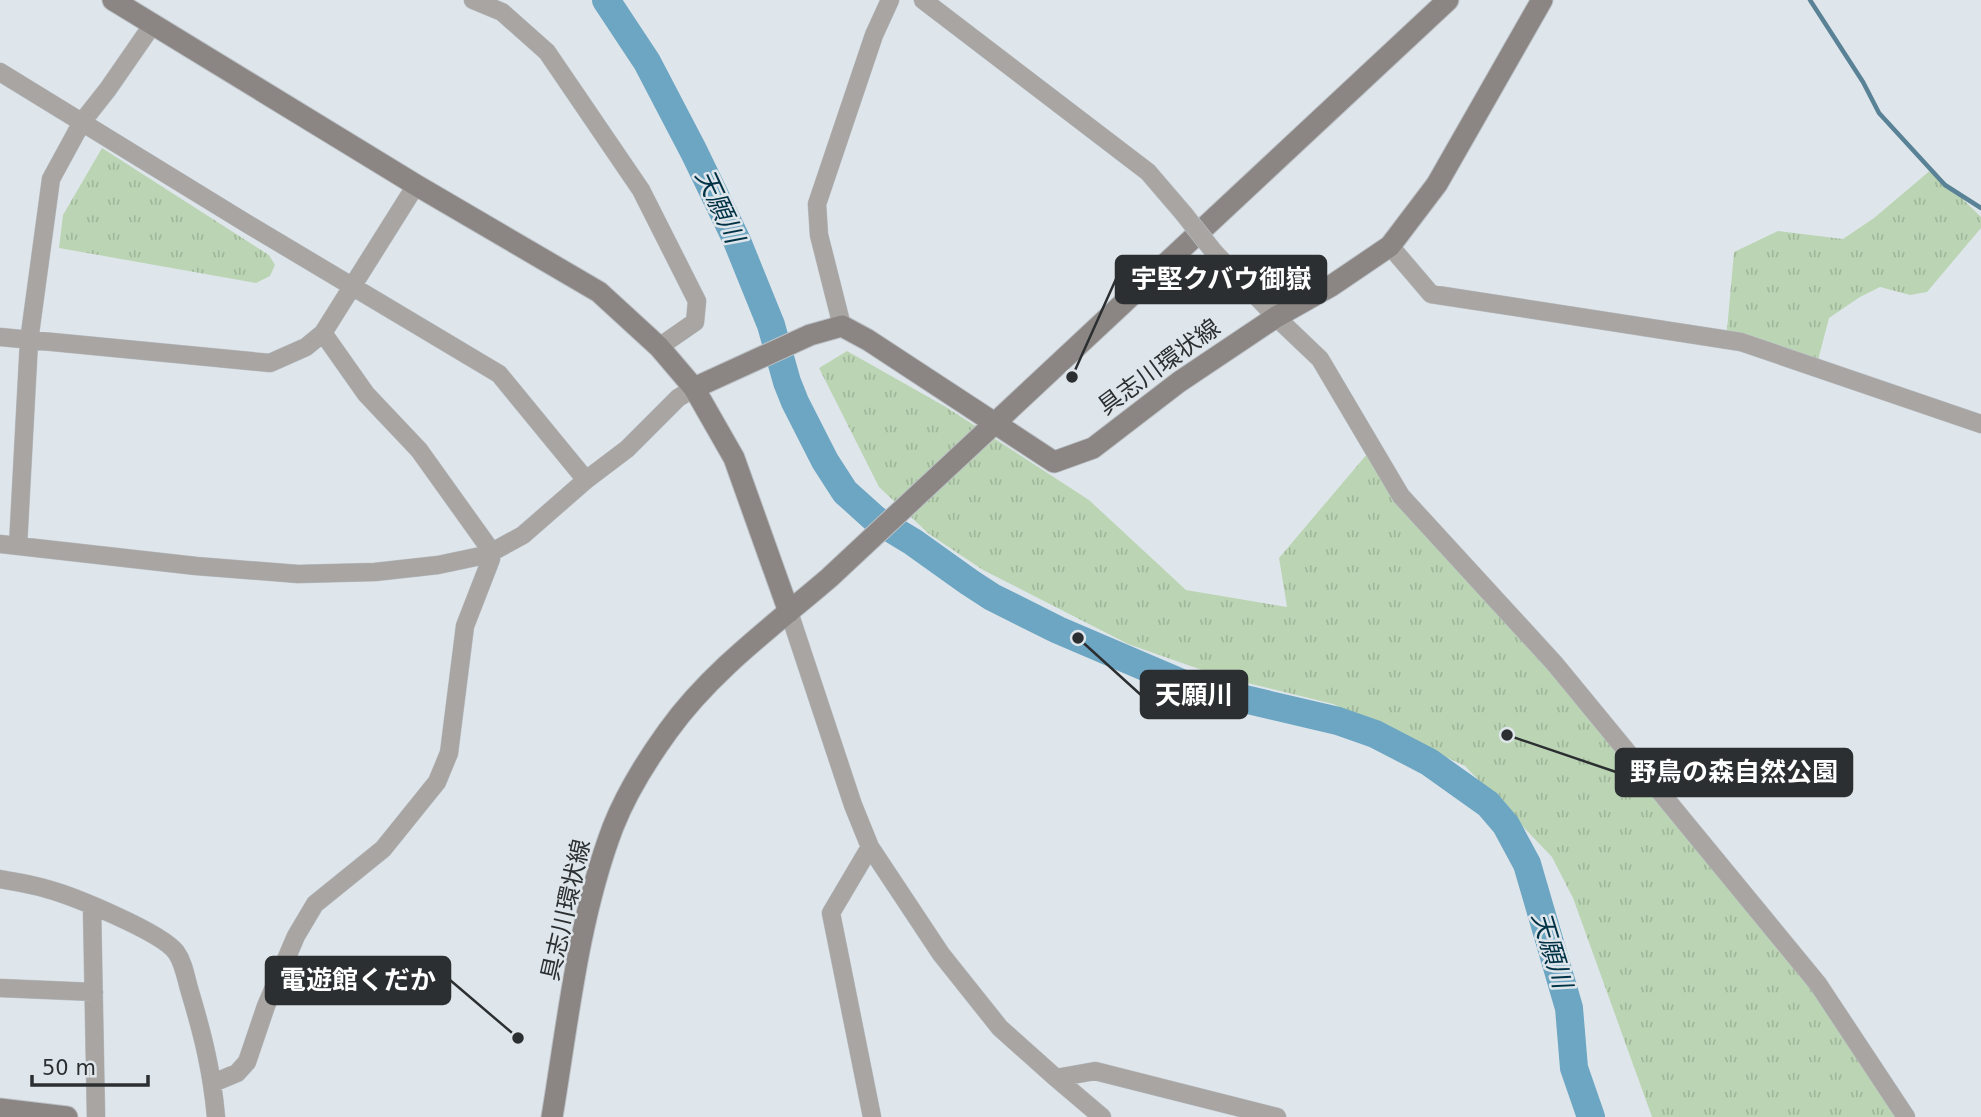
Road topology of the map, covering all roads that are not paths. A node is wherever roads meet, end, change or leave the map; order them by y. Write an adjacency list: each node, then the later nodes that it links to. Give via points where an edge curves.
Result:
1 (113, 0): 7 (main road)
2 (473, 0): 18 (street, via 502,12 547,52 640,190 696,300 695,322)
3 (890, 0): 14 (street, via 817,204 819,235)
4 (923, 0): 13 (street, bridge, via 1148,172 1214,253)
5 (1448, 0): 20 (main road, 具志川環状線)
6 (1542, 0): 11 (main road, 具志川環状線, via 1437,184)
7 (153, 24): 9 (street); 10 (main road)
8 (0, 72): 9 (street)
9 (82, 122): 12 (street); 17 (street, via 51,179)
10 (416, 185): 12 (street); 18 (main road, via 598,292)
11 (1390, 246): 13 (main road, 具志川環状線); 21 (street, via 1431,294 1741,342)
12 (353, 287): 15 (street); 22 (street, via 499,374)
13 (1276, 317): 20 (main road, 具志川環状線, via 1179,382 1093,448 1054,462); 41 (street, via 1320,359 1402,496 1555,664 1818,984)
14 (842, 326): 19 (main road, via 810,335); 20 (main road, 具志川環状線)
15 (323, 333): 17 (street, via 270,363); 24 (street, via 366,394 419,450)
16 (0, 337): 17 (street)
17 (29, 341): 23 (street)
18 (659, 347): 19 (main road)
19 (694, 388): 22 (street); 25 (main road, via 734,458)
20 (995, 424): 25 (main road, 具志川環状線)
21 (1981, 424)
22 (586, 480): 24 (street, via 523,535)
23 (9, 545): 24 (street, via 298,574 395,570)
24 (492, 552): 32 (street, via 465,626 449,753 441,775 383,849 315,904 266,1006 247,1062 237,1073)
25 (789, 612): 26 (street); 37 (main road, 具志川環状線, via 741,652 668,730 614,825 595,880)
26 (870, 847): 31 (street, via 941,954 1000,1028); 38 (street, via 831,913)
27 (0, 879): 28 (street, via 47,888)
28 (92, 907): 30 (street); 32 (street, via 163,940 175,951 206,1044)
29 (0, 988): 30 (street)
30 (94, 992): 35 (street)
31 (1056, 1078): 39 (street); 40 (street, via 1095,1071)
32 (213, 1083): 36 (street)
33 (0, 1109): 34 (main road)
34 (67, 1117)
35 (96, 1117)
36 (216, 1117)
37 (552, 1117)
38 (872, 1117)
39 (1102, 1117)
40 (1277, 1117)
41 (1906, 1117)

